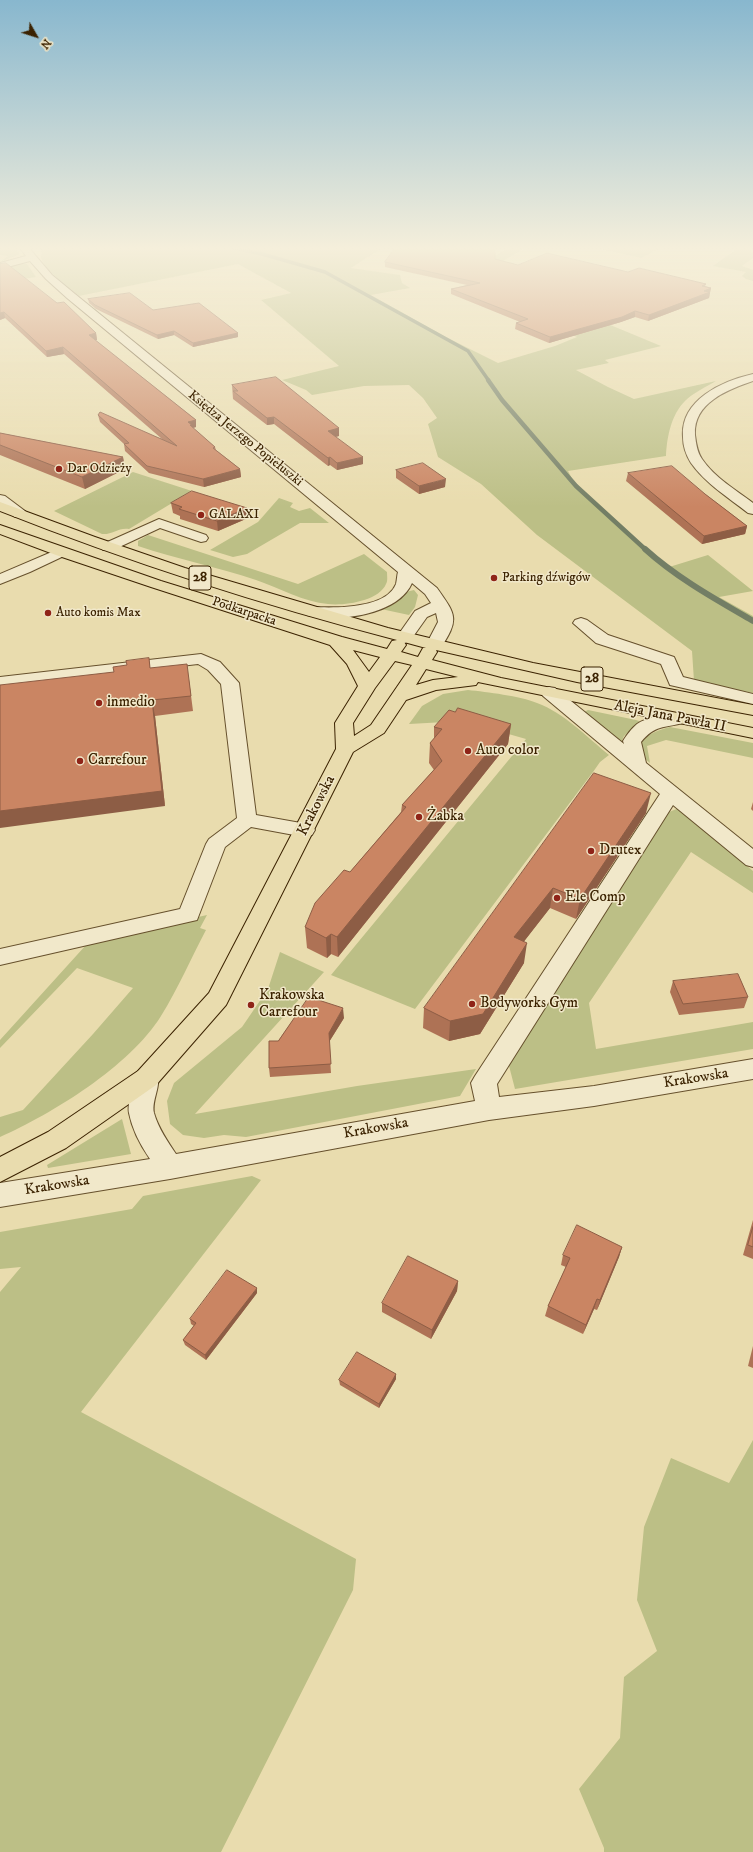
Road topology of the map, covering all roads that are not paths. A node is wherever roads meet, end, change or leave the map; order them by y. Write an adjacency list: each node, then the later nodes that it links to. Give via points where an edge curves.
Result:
1 (118, 334): 11 (street, Księdza Jerzego Popiełuszki)
2 (753, 377): 5 (street, via 733,384 704,401 688,424 690,448 696,460 716,481)
3 (0, 499): 6 (street, Podkarpacka)
4 (0, 506): 6 (main road, Podkarpacka / 28)
5 (753, 510)
6 (20, 514): 9 (main road, Podkarpacka / 28)
7 (3, 532): 10 (main road, Podkarpacka / 28)
8 (202, 538): 9 (street, via 159,523)
9 (108, 547): 14 (main road, Podkarpacka / 28)
10 (61, 552): 12 (street); 17 (main road, Podkarpacka / 28)
11 (406, 570): 13 (street, Księdza Jerzego Popiełuszki, via 431,591); 14 (street, via 403,587 387,602 375,607)
12 (0, 579)
13 (439, 605): 16 (street, via 421,614); 18 (street, Księdza Jerzego Popiełuszki, via 446,612 446,626)
14 (313, 612): 16 (main road, Podkarpacka / 28)
15 (581, 623): 21 (street, via 602,639 668,660)
16 (404, 638): 18 (main road, 28); 19 (main road)
17 (336, 642): 19 (main road, Podkarpacka / 28); 24 (main road, via 353,659)
18 (434, 645): 20 (main road, Księdza Jerzego Popiełuszki); 25 (main road, Aleja Jana Pawła II / 28)
19 (389, 655): 20 (main road, Podkarpacka / 28); 24 (main road, Krakowska)
20 (422, 664): 23 (main road, Aleja Jana Pawła II / 28); 27 (main road)
21 (676, 681): 25 (street); 28 (street)
22 (0, 682): 35 (street, via 201,659 214,666 230,683)
23 (501, 683): 26 (main road, Aleja Jana Pawła II / 28); 27 (main road, via 463,681 433,685)
24 (367, 686): 32 (main road, Krakowska, via 344,723)
25 (654, 691): 29 (main road, Aleja Jana Pawła II / 28)
26 (549, 692): 30 (main road, Aleja Jana Pawła II / 28); 33 (street)
27 (401, 696): 32 (main road, via 378,730)
28 (753, 699)
29 (753, 710)
30 (677, 719): 31 (main road, Aleja Jana Pawła II / 28); 33 (street, via 642,728 632,742)
31 (753, 733)
32 (345, 749): 36 (main road, Krakowska)
33 (637, 763): 34 (street)
34 (670, 794): 37 (street); 41 (street, via 484,1083)
35 (247, 820): 36 (street); 38 (street, via 216,844 189,915)
36 (305, 830): 40 (main road, Krakowska, via 218,999)
37 (753, 860)
38 (0, 957)
39 (753, 1069): 41 (street, Krakowska, via 594,1096)
40 (147, 1078): 42 (street, via 141,1112 153,1142); 43 (main road, Krakowska, via 56,1140)
41 (489, 1109): 42 (street, Krakowska)
42 (170, 1167): 44 (street, Krakowska)
43 (0, 1170)
44 (0, 1194)

